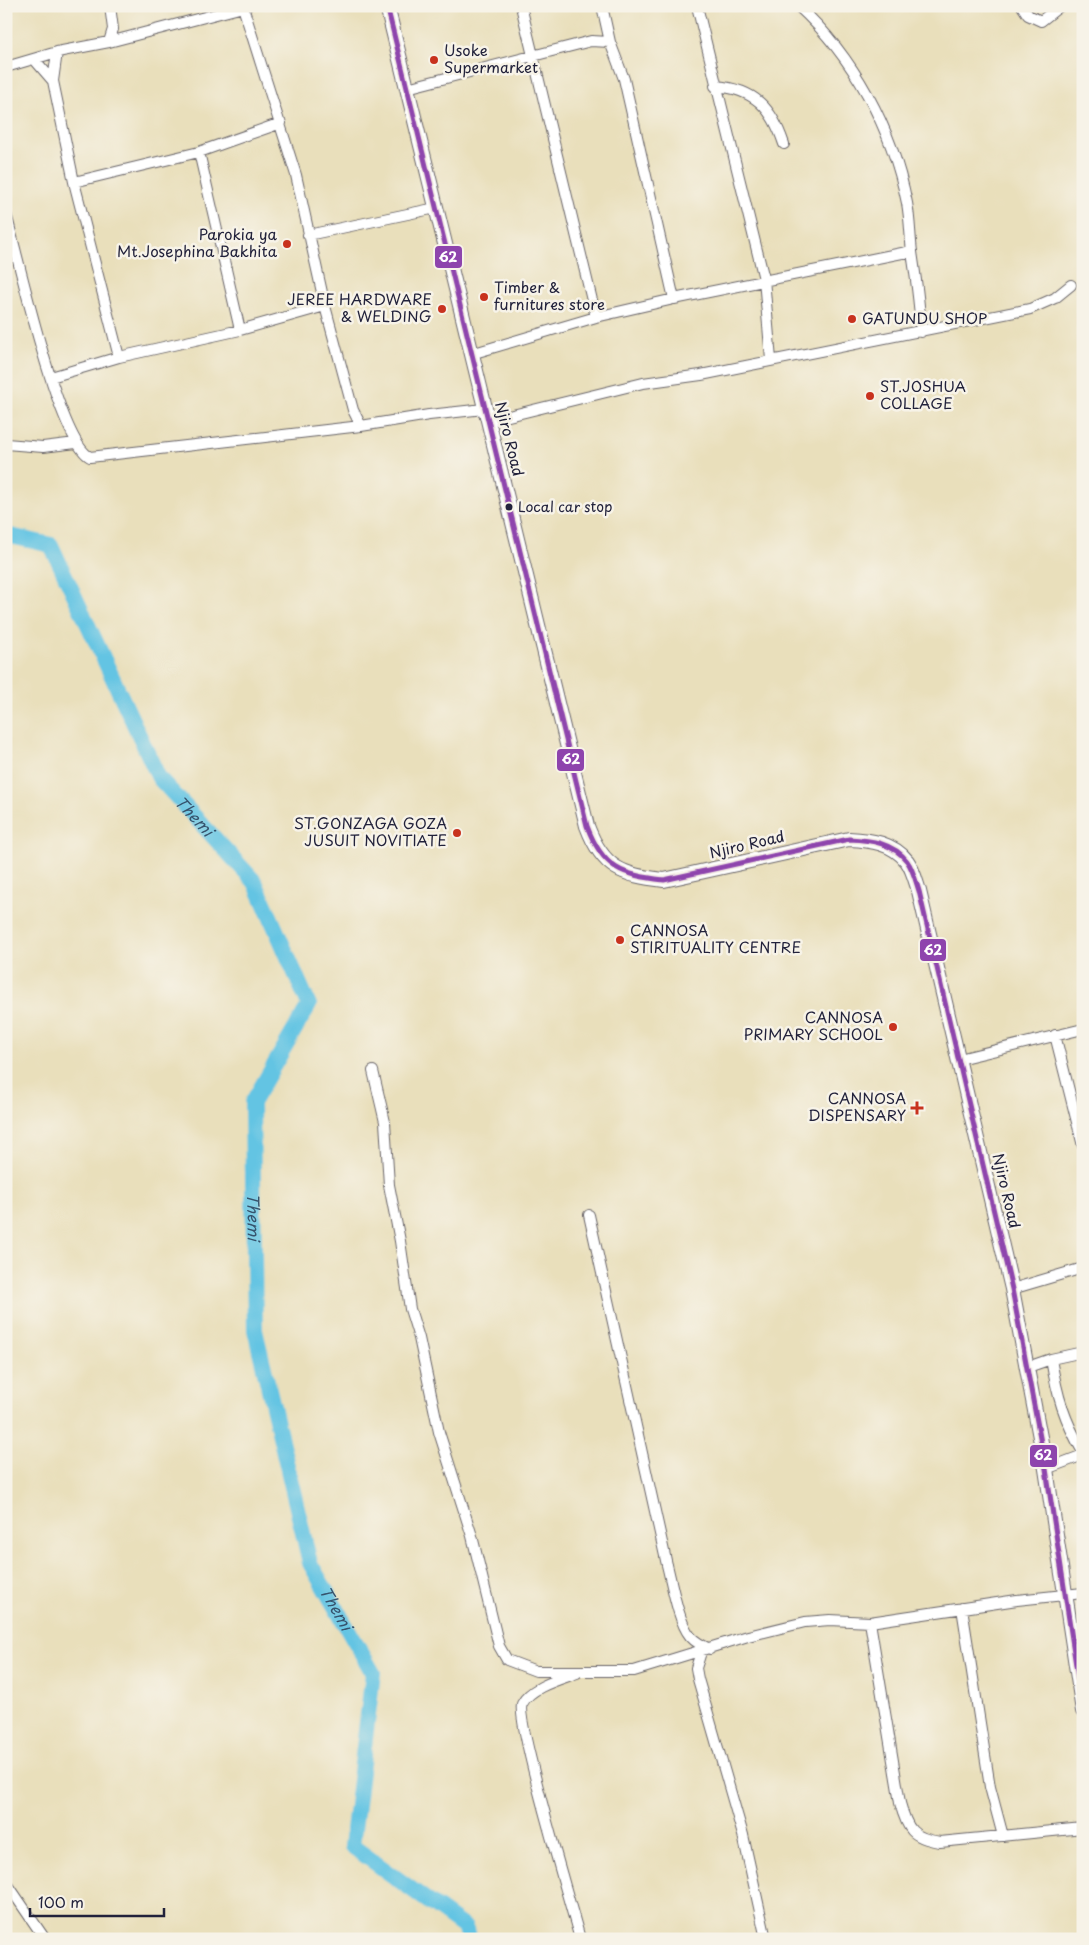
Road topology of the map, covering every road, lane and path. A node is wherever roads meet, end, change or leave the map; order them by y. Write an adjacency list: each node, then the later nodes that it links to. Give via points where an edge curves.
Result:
1 (110, 6): 11 (street)
2 (387, 6): 22 (street, Njiro Road)
3 (521, 6): 17 (street)
4 (602, 6): 10 (street)
5 (698, 6): 21 (street)
6 (798, 6): 30 (street, via 820,26 843,56 881,120 907,204)
7 (1022, 6): 8 (street, via 1028,15 1040,21)
8 (1060, 6)
9 (245, 7): 12 (street); 23 (street)
10 (606, 23): 13 (street); 15 (street)
11 (113, 28): 12 (street); 14 (street)
12 (130, 37): 14 (street)
13 (591, 41): 15 (street); 17 (street)
14 (109, 42): 16 (street)
15 (610, 42): 33 (street, via 624,79)
16 (57, 52): 18 (street); 20 (street)
17 (533, 57): 22 (street); 35 (street)
18 (34, 59): 19 (street); 20 (street)
19 (6, 67)
20 (53, 81): 26 (street)
21 (715, 86): 24 (street, via 747,92 777,124); 31 (street)
22 (407, 88): 27 (street, Njiro Road)
23 (281, 123): 25 (street); 29 (street)
24 (784, 144)
25 (199, 152): 26 (street); 36 (street)
26 (74, 182): 39 (street)
27 (436, 208): 29 (street); 38 (street, Njiro Road)
28 (6, 214): 41 (street)
29 (308, 235): 34 (street)
30 (912, 251): 31 (street); 37 (street)
31 (764, 279): 33 (street); 40 (street)
32 (1071, 285): 37 (street, via 1055,298 1030,309)
33 (674, 299): 35 (street)
34 (326, 306): 36 (street); 43 (street, via 353,410)
35 (596, 318): 38 (street)
36 (240, 330): 39 (street)
37 (921, 332): 40 (street)
38 (471, 354): 42 (street, Njiro Road)
39 (119, 357): 41 (street)
40 (771, 360): 42 (street)
41 (51, 377): 44 (street)
42 (486, 415): 43 (street, via 428,415); 48 (street, Njiro Road, via 587,826 602,856 618,870 637,877 664,880 849,839 871,840 889,847 908,862 919,891)
43 (361, 426): 44 (street, via 98,458 84,454)
44 (76, 443): 45 (street, via 43,446)
45 (6, 444)
46 (1083, 1029): 47 (street)
47 (1055, 1036): 48 (street); 50 (street)
48 (959, 1059): 53 (street, Njiro Road)
49 (373, 1071): 64 (street, via 385,1122 389,1185 410,1309 439,1432 472,1536 499,1646 507,1660 536,1671)
50 (1083, 1146)
51 (589, 1215): 63 (street, via 672,1584 689,1635)
52 (1083, 1268): 53 (street)
53 (1012, 1289): 56 (street, Njiro Road)
54 (1083, 1352): 55 (street)
55 (1051, 1359): 56 (street); 57 (street, via 1060,1404)
56 (1028, 1367): 58 (street, Njiro Road)
57 (1083, 1453): 58 (street)
58 (1046, 1469): 60 (street, Njiro Road)
59 (1083, 1593): 60 (street)
60 (1064, 1596): 61 (street); 65 (street, Njiro Road)
61 (962, 1608): 62 (street); 67 (street, via 990,1787)
62 (870, 1622): 63 (street, via 805,1622); 67 (street, via 906,1823 923,1840 940,1842)
63 (706, 1650): 64 (street, via 634,1671); 71 (street, via 696,1668 698,1679 743,1835)
64 (583, 1670): 70 (street, via 534,1692 520,1709)
65 (1083, 1711)
66 (1083, 1828): 67 (street)
67 (1003, 1836)
68 (6, 1882): 69 (street)
69 (45, 1939)
70 (580, 1939)
71 (766, 1939)

